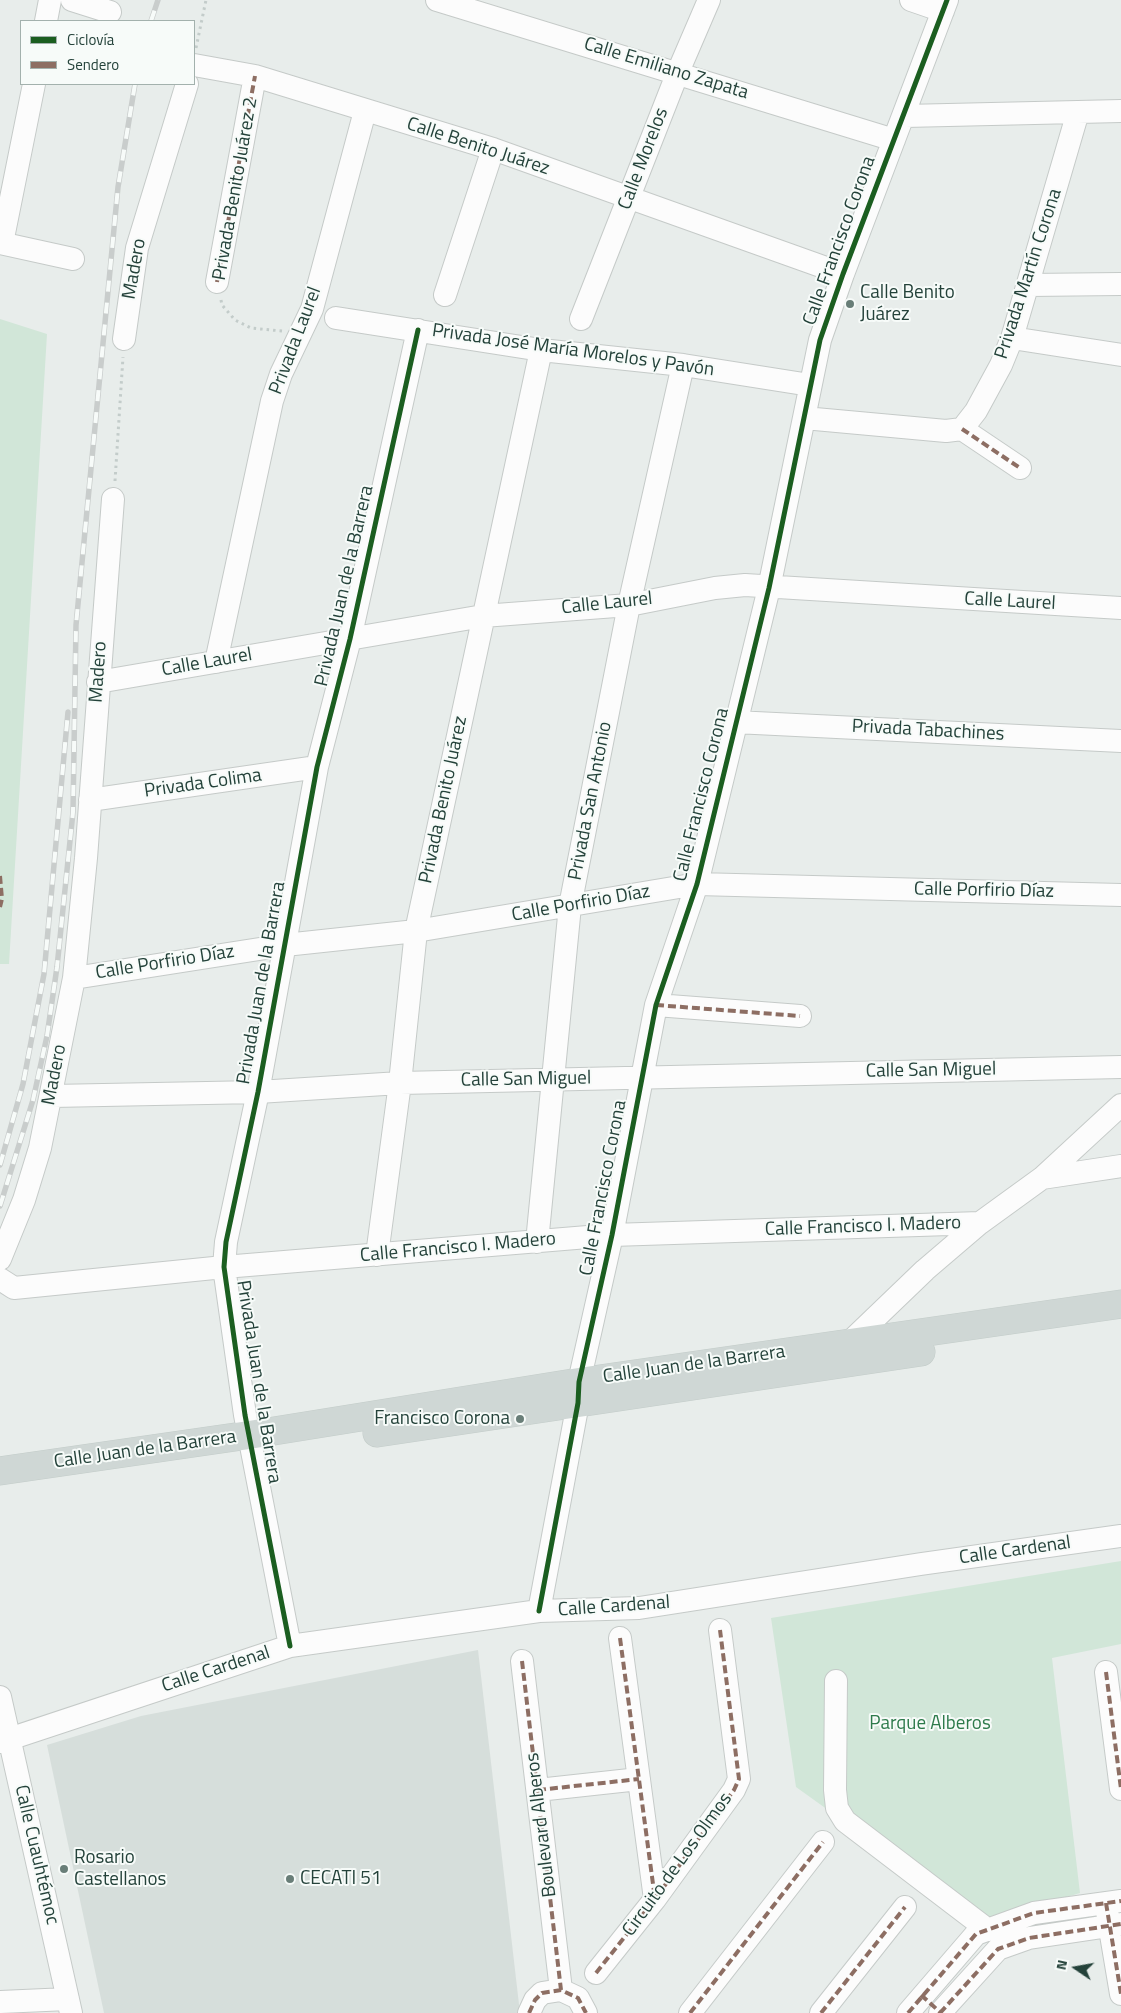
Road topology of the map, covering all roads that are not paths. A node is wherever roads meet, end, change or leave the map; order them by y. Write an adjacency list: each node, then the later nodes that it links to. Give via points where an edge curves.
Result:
1 (50, 0): 8 (street)
2 (72, 0): 7 (street)
3 (437, 0): 10 (street, Calle Emiliano Zapata)
4 (709, 0): 10 (street, Calle Morelos)
5 (911, 0): 6 (street)
6 (945, 6): 17 (street, Calle Francisco Corona)
7 (110, 12)
8 (46, 20)
9 (195, 58): 11 (street, Calle Benito Juárez)
10 (678, 72): 18 (street, Calle Emiliano Zapata); 20 (street, Calle Morelos)
11 (255, 76): 14 (street, Calle Benito Juárez); 24 (street, Privada Benito Juárez 2)
12 (34, 85): 21 (street)
13 (187, 85): 32 (street, Madero, via 137,248)
14 (365, 111): 19 (street, Calle Benito Juárez); 46 (street, Privada Laurel, via 312,309 281,374 272,402)
15 (1121, 111): 16 (street)
16 (1078, 112): 17 (street); 26 (street, Privada Martín Corona)
17 (904, 116): 18 (street, Calle Francisco Corona)
18 (894, 140): 23 (street, Calle Francisco Corona)
19 (493, 149): 20 (street, Calle Benito Juárez); 27 (street)
20 (628, 198): 23 (street, Calle Benito Juárez); 29 (street, Calle Morelos)
21 (1, 243): 22 (street)
22 (73, 259)
23 (843, 274): 36 (street, Calle Francisco Corona, via 820,340)
24 (217, 282)
25 (1121, 284): 26 (street)
26 (1029, 285): 31 (street, Privada Martín Corona)
27 (445, 295)
28 (336, 318): 30 (street, Privada José María Morelos y Pavón)
29 (581, 319)
30 (418, 330): 33 (street, Privada José María Morelos y Pavón); 45 (street, Privada Juan de la Barrera)
31 (1012, 338): 34 (street); 38 (street, Privada Martín Corona, via 976,411)
32 (124, 339)
33 (541, 350): 35 (street, Privada José María Morelos y Pavón); 44 (street, Privada Benito Juárez)
34 (1121, 354)
35 (683, 365): 36 (street, Privada José María Morelos y Pavón); 42 (street, Privada San Antonio)
36 (810, 386): 37 (street, Calle Francisco Corona)
37 (804, 418): 38 (street, via 946,431); 41 (street, Calle Francisco Corona)
38 (962, 429): 39 (street)
39 (1020, 468)
40 (114, 499): 47 (street, Madero)
41 (769, 588): 42 (street, Calle Laurel, via 745,585 715,588); 43 (street, Calle Laurel); 48 (street, Calle Francisco Corona)
42 (629, 605): 44 (street, Calle Laurel); 54 (street, Privada San Antonio)
43 (1121, 608)
44 (483, 616): 45 (street, Calle Laurel); 55 (street, Privada Benito Juárez)
45 (350, 639): 46 (street, Calle Laurel); 50 (street, Privada Juan de la Barrera)
46 (216, 662): 47 (street, Calle Laurel)
47 (98, 682): 51 (street, Madero)
48 (735, 722): 49 (street, Privada Tabachines); 52 (street, Calle Francisco Corona)
49 (1121, 741)
50 (317, 767): 51 (street, Privada Colima); 56 (street, Privada Juan de la Barrera)
51 (90, 800): 57 (street, Madero)
52 (697, 884): 53 (street, Calle Porfirio Díaz); 54 (street, Calle Porfirio Díaz); 58 (street, Calle Francisco Corona)
53 (1121, 895)
54 (570, 906): 55 (street, Calle Porfirio Díaz); 62 (street, Privada San Antonio)
55 (416, 931): 56 (street, Calle Porfirio Díaz); 63 (street, Privada Benito Juárez)
56 (285, 945): 57 (street, Calle Porfirio Díaz); 64 (street, Privada Juan de la Barrera)
57 (74, 978): 65 (street, Madero)
58 (656, 1006): 59 (street); 61 (street, Calle Francisco Corona)
59 (800, 1016)
60 (1121, 1068): 61 (street, Calle San Miguel)
61 (640, 1077): 62 (street, Calle San Miguel); 70 (street, Calle Francisco Corona)
62 (553, 1079): 63 (street, Calle San Miguel); 71 (street, Privada San Antonio)
63 (400, 1083): 64 (street, Calle San Miguel); 72 (street, Privada Benito Juárez)
64 (258, 1092): 65 (street, Calle San Miguel); 74 (street, Privada Juan de la Barrera, via 227,1230)
65 (52, 1096): 73 (street, Madero, via 24,1200)
66 (1121, 1105): 68 (street)
67 (1121, 1166): 68 (street)
68 (1042, 1178): 69 (street)
69 (980, 1223): 70 (street, Calle Francisco I. Madero); 78 (street, via 925,1270)
70 (612, 1235): 71 (street, Calle Francisco I. Madero); 79 (street, Calle Francisco Corona)
71 (537, 1242): 72 (street, Calle Francisco I. Madero)
72 (377, 1255): 74 (street, Calle Francisco I. Madero)
73 (0, 1259)
74 (224, 1267): 75 (street, Calle Francisco I. Madero, via 14,1288); 80 (street, Privada Juan de la Barrera)
75 (0, 1279)
76 (1121, 1304): 78 (main road, Calle Juan de la Barrera)
77 (1121, 1323): 78 (main road, Calle Juan de la Barrera)
78 (850, 1352): 79 (main road, Calle Juan de la Barrera)
79 (578, 1392): 80 (main road, Calle Juan de la Barrera); 84 (street, Calle Francisco Corona)
80 (250, 1443): 81 (main road, Calle Juan de la Barrera); 82 (main road, Calle Juan de la Barrera); 87 (street, Privada Juan de la Barrera)
81 (0, 1471)
82 (0, 1490)
83 (1121, 1536): 84 (street, Calle Cardenal, via 639,1608)
84 (539, 1611): 87 (street, Calle Cardenal)
85 (720, 1630): 98 (street, Circuito de Los Olmos, via 739,1779)
86 (620, 1638): 94 (street, Circuito de Los Olmos)
87 (290, 1646): 92 (street, Calle Cardenal)
88 (522, 1661): 96 (street, Boulevard Alberos)
89 (1106, 1672): 93 (street)
90 (836, 1681): 102 (street, via 837,1808 845,1821)
91 (0, 1697): 92 (street, Calle Cuauhtémoc)
92 (5, 1740): 108 (street, Calle Cuauhtémoc)
93 (1119, 1761): 95 (street)
94 (639, 1779): 96 (street); 98 (street, Circuito de Los Olmos)
95 (1121, 1789)
96 (538, 1790): 104 (street, Boulevard Alberos)
97 (823, 1842): 111 (street)
98 (655, 1899): 103 (street, Circuito de Los Olmos)
99 (1114, 1902): 101 (street); 102 (street, via 1034,1914)
100 (905, 1907): 112 (street)
101 (1115, 1925): 105 (street); 114 (street, via 1029,1938 998,1949)
102 (988, 1930): 106 (street, via 976,1934)
103 (596, 1973)
104 (561, 1990): 109 (street, via 542,1993); 110 (street, via 578,1998)
105 (1121, 1994)
106 (921, 1995): 113 (street); 114 (street)
107 (0, 2002): 108 (street)
108 (70, 2006)
109 (529, 2013)
110 (586, 2013)
111 (690, 2013)
112 (821, 2013)
113 (908, 2013)
114 (941, 2013)

